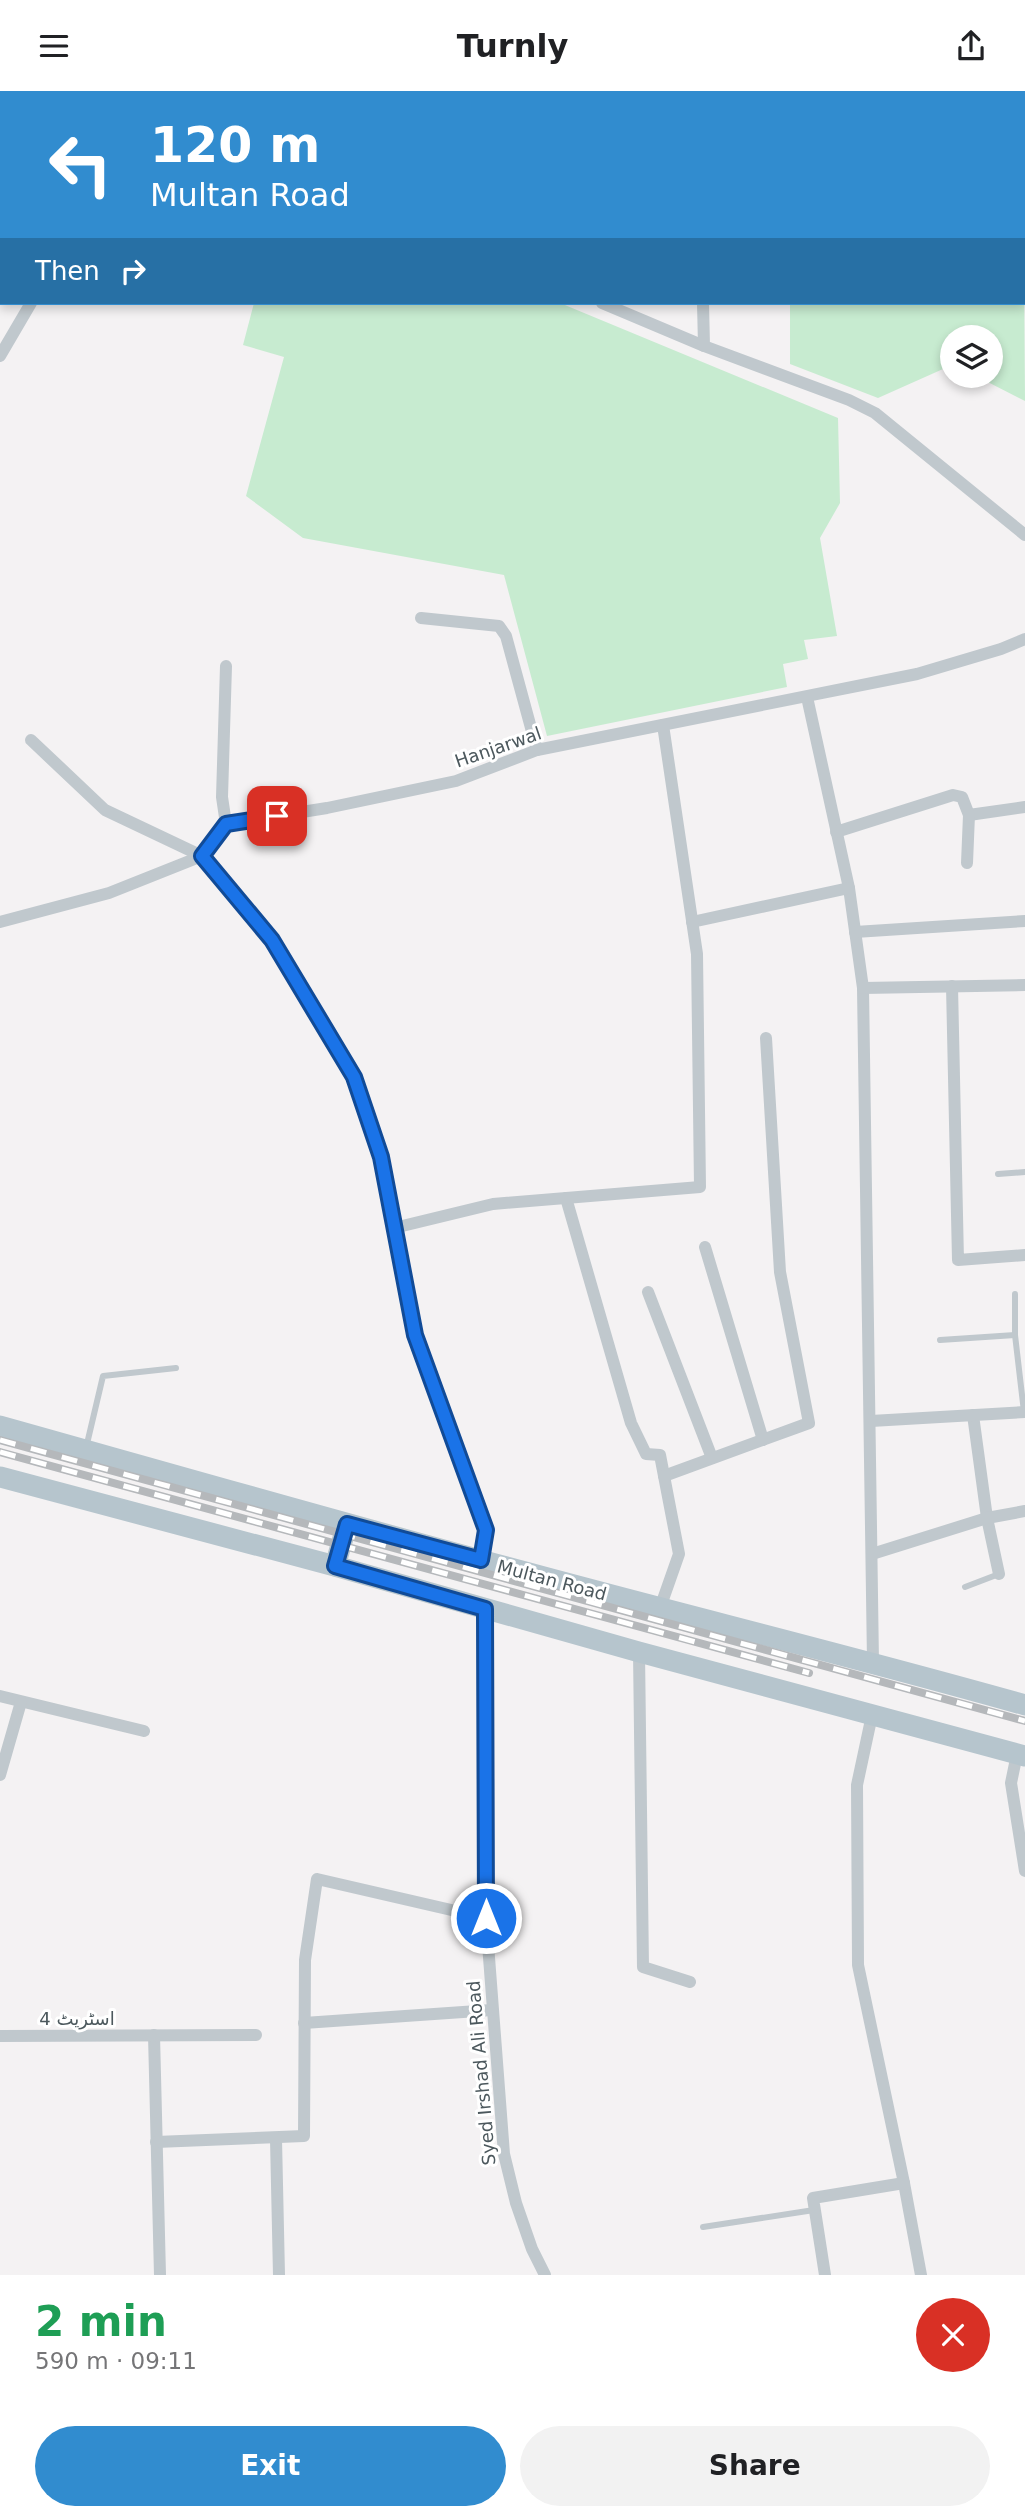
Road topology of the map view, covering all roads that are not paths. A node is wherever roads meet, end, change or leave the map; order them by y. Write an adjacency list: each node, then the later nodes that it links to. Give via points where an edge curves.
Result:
1 (30, 305): 5 (street)
2 (607, 305): 4 (street)
3 (703, 305): 4 (street)
4 (704, 346): 6 (street, via 875,414)
5 (0, 356)
6 (1025, 535)
7 (421, 618): 13 (street, via 499,626 506,636)
8 (1025, 639): 10 (street, Hanjarwal, via 917,674)
9 (226, 666): 16 (street, via 222,797)
10 (807, 697): 11 (street, Hanjarwal); 17 (street)
11 (663, 725): 13 (street, Hanjarwal); 23 (street)
12 (31, 740): 18 (street, via 106,810)
13 (537, 750): 16 (street, Hanjarwal, via 456,781)
14 (1025, 807): 15 (street)
15 (969, 815): 17 (street, via 962,797 953,795); 19 (street)
16 (226, 824): 18 (street)
17 (836, 832): 20 (street)
18 (202, 856): 22 (street, via 109,893); 32 (street, via 272,940 354,1077 381,1157)
19 (967, 863)
20 (849, 888): 23 (street); 24 (street)
21 (1025, 921): 24 (street)
22 (0, 922)
23 (692, 922): 31 (street, via 697,954 700,1187)
24 (855, 932): 27 (street)
25 (1025, 985): 26 (street)
26 (952, 986): 27 (street); 34 (street, via 958,1261)
27 (863, 988): 42 (street)
28 (766, 1038): 44 (street, via 780,1272 809,1423)
29 (1025, 1172): 30 (lane)
30 (998, 1174)
31 (566, 1198): 32 (street, via 493,1204); 47 (street, via 631,1423 646,1454 660,1455)
32 (394, 1228): 53 (street, via 415,1335 486,1530)
33 (705, 1247): 44 (street)
34 (1025, 1255)
35 (648, 1292): 46 (street)
36 (1014, 1294): 37 (lane)
37 (1015, 1335): 38 (lane); 40 (lane)
38 (940, 1340)
39 (176, 1367): 45 (lane, via 103,1376)
40 (1025, 1412): 41 (street)
41 (972, 1415): 42 (street); 50 (street)
42 (871, 1421): 52 (street)
43 (0, 1426): 45 (main road, Multan Road)
44 (763, 1440): 46 (street)
45 (86, 1450): 51 (main road, Multan Road)
46 (712, 1458): 47 (street)
47 (664, 1476): 57 (street, via 679,1553)
48 (0, 1477): 54 (main road)
49 (1025, 1511): 50 (street)
50 (987, 1518): 52 (street); 55 (street)
51 (347, 1524): 53 (main road, Multan Road); 54 (main road)
52 (872, 1554): 60 (street)
53 (481, 1560): 57 (main road, Multan Road)
54 (335, 1566): 58 (main road)
55 (999, 1574): 56 (lane)
56 (965, 1587)
57 (660, 1608): 60 (main road, Multan Road)
58 (485, 1609): 59 (main road); 69 (street, Syed Irshad Ali Road)
59 (639, 1652): 64 (main road); 70 (street, via 643,1967)
60 (873, 1662): 63 (main road, Multan Road)
61 (0, 1696): 62 (street)
62 (21, 1702): 65 (street); 67 (street)
63 (1025, 1705)
64 (872, 1715): 66 (main road); 78 (street, via 857,1785 858,1965)
65 (144, 1731)
66 (1021, 1755): 68 (street, via 1011,1783)
67 (0, 1775)
68 (1025, 1871)
69 (486, 1918): 71 (street, Syed Irshad Ali Road); 72 (street, via 317,1879 305,1960)
70 (690, 1982)
71 (492, 2010): 72 (street); 83 (street, Syed Irshad Ali Road, via 504,2154 532,2249)
72 (304, 2023): 76 (street, via 304,2136)
73 (154, 2035): 74 (street, اسٹریٹ 4); 75 (street, اسٹریٹ 4); 77 (street)
74 (256, 2035)
75 (0, 2036)
76 (276, 2139): 77 (street); 82 (street)
77 (156, 2143): 81 (street)
78 (904, 2182): 79 (street, via 817,2196); 85 (street)
79 (814, 2210): 80 (lane); 84 (street)
80 (703, 2227)
81 (160, 2275)
82 (279, 2275)
83 (545, 2275)
84 (825, 2275)
85 (921, 2275)

